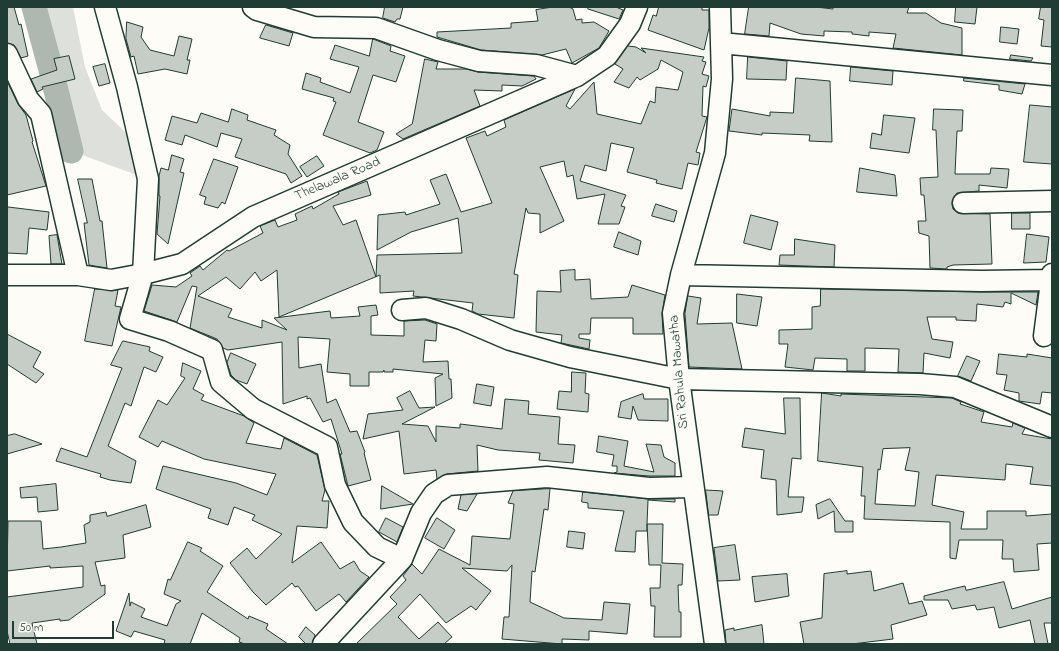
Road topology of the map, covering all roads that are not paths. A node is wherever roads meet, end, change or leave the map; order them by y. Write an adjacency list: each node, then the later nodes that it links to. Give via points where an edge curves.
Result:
1 (105, 7): 11 (street, via 148,179)
2 (254, 7): 8 (street, via 314,26 376,28 438,50 479,61 536,65)
3 (637, 7): 8 (street, Thelawala Road, via 630,24 607,56)
4 (720, 7): 5 (street, Sri Rahula Mawatha)
5 (721, 43): 7 (street); 14 (street, Sri Rahula Mawatha, via 722,79 715,154)
6 (7, 54): 13 (street, via 28,99 41,114)
7 (1052, 75)
8 (577, 76): 11 (street, Thelawala Road, via 254,217 182,264)
9 (1052, 201): 10 (street)
10 (963, 203)
11 (143, 274): 13 (street, Thelawala Road, via 111,280); 21 (street, via 130,319 169,331 212,350 221,382 253,409 327,447 335,485 353,522 376,547)
12 (7, 275): 13 (street, Thelawala Road)
13 (78, 275)
14 (681, 275): 15 (street, via 973,281); 18 (street, Sri Rahula Mawatha, via 673,313)
15 (1052, 278): 17 (street)
16 (402, 310): 18 (street, via 426,308 461,319 510,340 562,355)
17 (1044, 336)
18 (679, 379): 19 (street, via 955,387); 20 (street, Sri Rahula Mawatha)
19 (1052, 427)
20 (693, 487): 21 (street, via 649,488 548,477 448,485 434,494 421,513); 23 (street, Sri Rahula Mawatha)
21 (402, 559): 22 (street)
22 (323, 644)
23 (715, 644)

